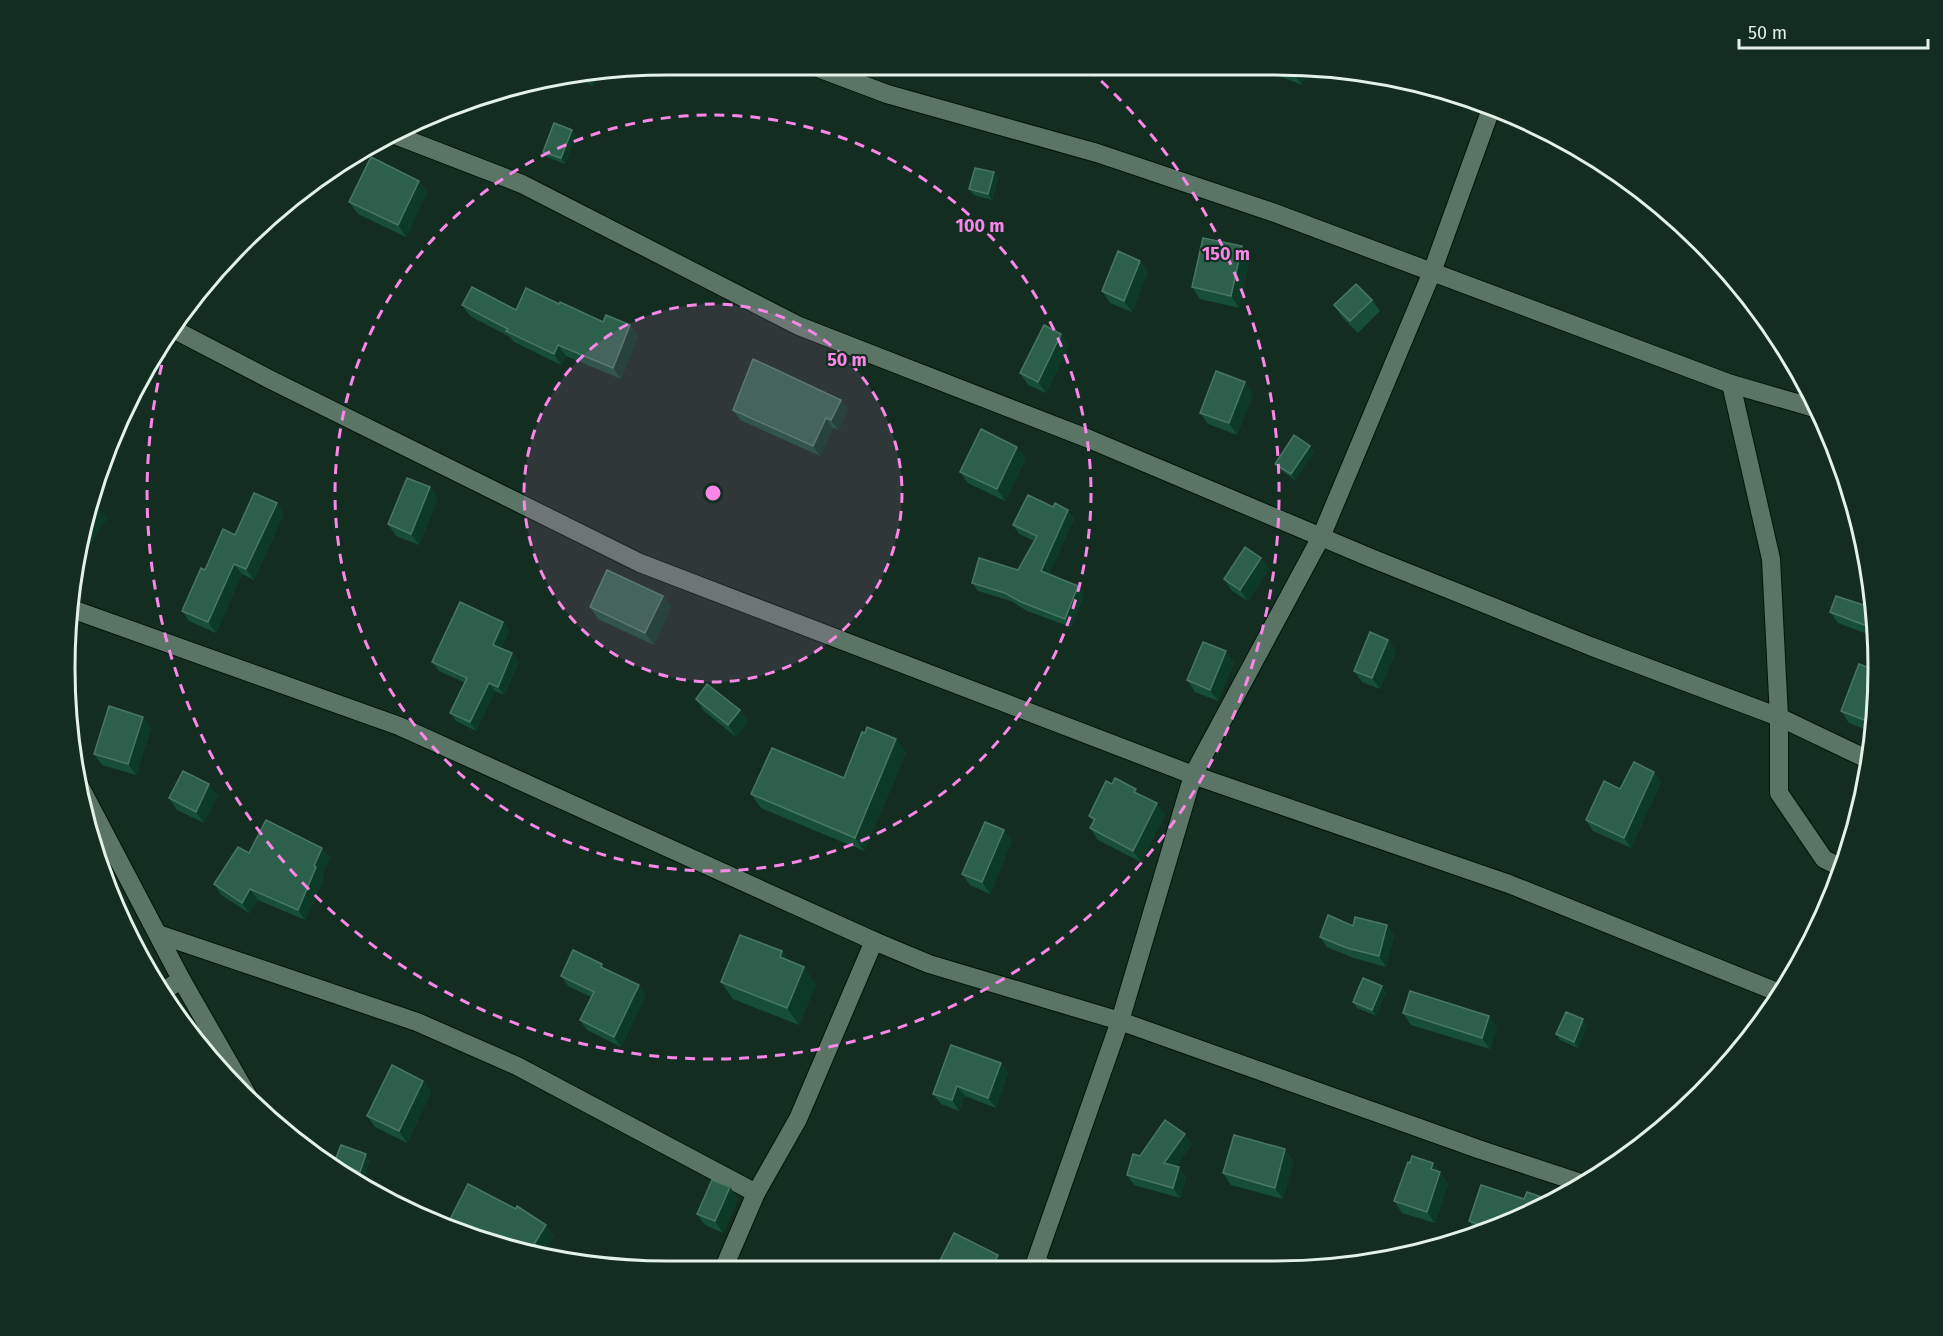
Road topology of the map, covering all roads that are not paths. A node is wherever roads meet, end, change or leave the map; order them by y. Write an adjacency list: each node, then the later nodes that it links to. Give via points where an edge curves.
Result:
1 (837, 75): 4 (street, via 887,94 1097,153)
2 (1489, 115): 4 (street)
3 (402, 138): 8 (street, via 522,184 799,326 1089,439)
4 (1432, 272): 6 (street); 8 (street)
5 (180, 332): 12 (street, via 640,563)
6 (1731, 384): 7 (street); 10 (street, via 1771,559)
7 (1807, 406)
8 (1321, 537): 10 (street, via 1590,646); 12 (street)
9 (78, 611): 16 (street, via 399,726)
10 (1779, 717): 11 (street); 14 (street, via 1779,793 1824,859)
11 (1861, 756)
12 (1193, 775): 19 (street, via 1509,884); 20 (street)
13 (92, 810): 15 (street)
14 (1835, 864)
15 (158, 934): 17 (street); 23 (street, via 417,1022 517,1066)
16 (874, 941): 20 (street, via 929,964); 23 (street, via 798,1119)
17 (181, 979): 18 (street); 21 (street)
18 (169, 988)
19 (1772, 990)
20 (1120, 1021): 22 (street); 25 (street)
21 (234, 1071)
22 (1573, 1181)
23 (756, 1193): 24 (street)
24 (727, 1261)
25 (1036, 1261)

